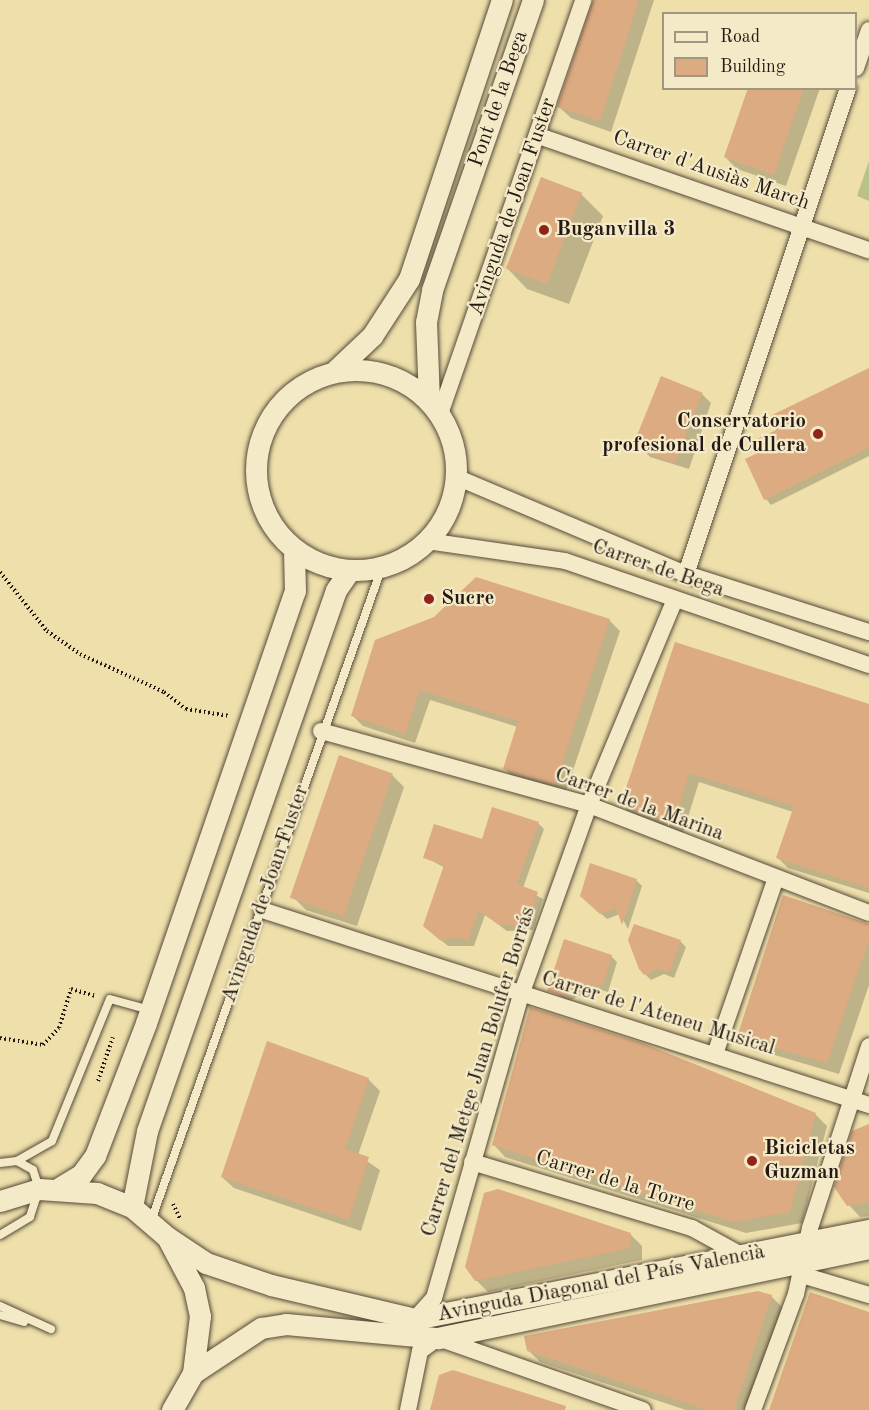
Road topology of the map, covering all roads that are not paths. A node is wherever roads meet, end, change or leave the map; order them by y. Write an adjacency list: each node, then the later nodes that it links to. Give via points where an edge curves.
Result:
1 (502, 0): 10 (street, Pont de la Bega, via 394,309)
2 (533, 0): 11 (street, Pont de la Bega, via 439,264 426,321)
3 (583, 0): 7 (street, Avinguda de Joan Fuster)
4 (869, 30): 5 (street)
5 (857, 63)
6 (847, 90): 8 (street)
7 (539, 136): 8 (street, Carrer d'Ausiàs March); 11 (street, Avinguda de Joan Fuster)
8 (799, 226): 9 (street, Carrer d'Ausiàs March); 17 (street)
9 (869, 250)
10 (336, 369): 11 (street, via 371,371 403,381); 14 (street, via 307,382 281,403 263,430 255,462 258,495 267,515)
11 (434, 407): 12 (street, via 450,434)
12 (456, 477): 13 (street, via 442,522); 17 (street, Carrer de Bega)
13 (427, 541): 15 (street); 18 (street, Carrer de Bega, via 565,561)
14 (294, 549): 16 (street, via 311,560); 27 (street, via 295,591)
15 (382, 567): 16 (street); 21 (lane, Avinguda de Joan Fuster)
16 (350, 570): 37 (street, Avinguda de Joan Fuster, via 336,590 147,1131)
17 (686, 574): 19 (street, Carrer de Bega)
18 (675, 599): 20 (street, Carrer de Bega); 22 (street, Carrer del Metge Juan Bolufer Borrás)
19 (869, 632)
20 (869, 665)
21 (321, 730): 22 (street, Carrer de la Marina); 24 (lane, Avinguda de Joan Fuster)
22 (589, 806): 23 (street, Carrer de la Marina); 26 (street, Carrer del Metge Juan Bolufer Borrás)
23 (775, 881): 25 (street, Carrer de la Marina); 29 (street)
24 (262, 910): 26 (street, Carrer de l'Ateneu Musical); 38 (lane, Avinguda de Joan Fuster)
25 (869, 914)
26 (521, 995): 29 (street, Carrer de l'Ateneu Musical); 34 (street, Carrer del Metge Juan Bolufer Borrás)
27 (150, 1011): 32 (lane, via 110,999 52,1141); 35 (street, via 95,1156 81,1175)
28 (869, 1046): 30 (street)
29 (715, 1054): 30 (street, Carrer de l'Ateneu Musical)
30 (853, 1099): 31 (street, Carrer de l'Ateneu Musical); 44 (street)
31 (869, 1105)
32 (17, 1161): 33 (lane); 35 (lane, via 33,1170)
33 (0, 1162)
34 (472, 1162): 43 (street, Carrer de la Torre, via 693,1228); 48 (street, Carrer del Metge Juan Bolufer Borrás, via 434,1299)
35 (49, 1188): 36 (street); 37 (street, via 97,1193); 40 (lane, via 30,1216)
36 (0, 1201)
37 (132, 1208): 38 (street)
38 (151, 1221): 41 (street)
39 (869, 1230): 44 (street, Avinguda Diagonal del País Valencià)
40 (0, 1235)
41 (167, 1237): 48 (street, Avinguda Diagonal del País Valencià, via 206,1263 271,1285); 50 (street, via 191,1279 200,1316)
42 (869, 1248): 44 (street, Avinguda Diagonal del País Valencià)
43 (741, 1255): 44 (street, Avinguda Diagonal del País Valencià); 48 (street, Avinguda Diagonal del País Valencià)
44 (804, 1260): 45 (street); 49 (street, Avinguda Diagonal del País Valencià); 54 (street)
45 (869, 1295)
46 (0, 1306): 47 (lane, via 51,1329)
47 (0, 1315)
48 (415, 1319)
49 (438, 1338): 50 (street, Avinguda Diagonal del País Valencià, via 286,1324 261,1328); 52 (street, via 420,1351); 53 (street)
50 (193, 1373): 51 (street)
51 (177, 1407)
52 (408, 1410)
53 (643, 1410)
54 (753, 1410)

